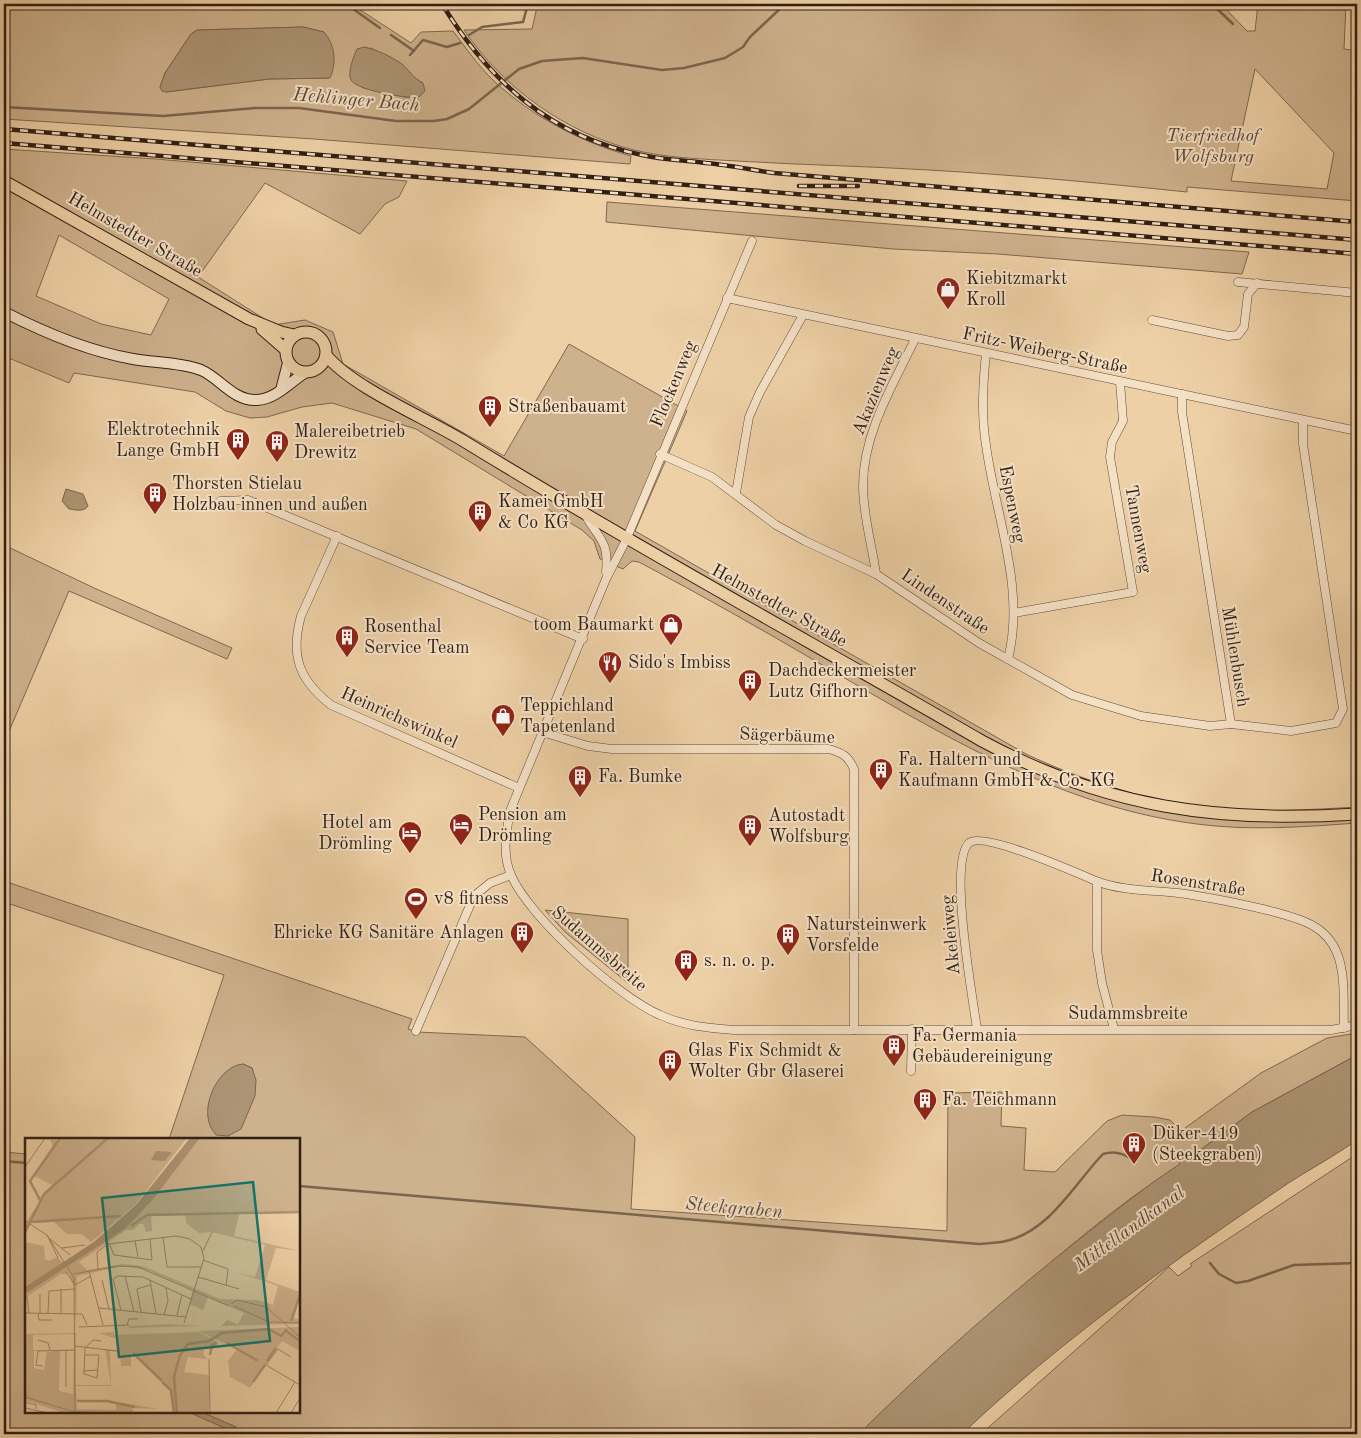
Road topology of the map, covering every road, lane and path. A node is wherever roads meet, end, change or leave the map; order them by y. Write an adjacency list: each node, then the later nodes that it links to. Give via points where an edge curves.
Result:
1 (4, 181): 9 (main road, Helmstedter Straße)
2 (752, 241): 6 (street, Flockenweg)
3 (1238, 282): 4 (street)
4 (1257, 283): 5 (street); 10 (street, via 1248,294 1244,327 1238,336)
5 (1357, 293)
6 (727, 298): 8 (street, Fritz-Weiberg-Straße); 24 (street, Flockenweg)
7 (4, 312): 20 (main road, via 48,334 90,349 134,360 199,369 241,398 256,400)
8 (803, 315): 12 (street, Fritz-Weiberg-Straße); 25 (street, via 749,417)
9 (249, 319): 11 (main road, Helmstedter Straße); 13 (main road, Helmstedter Straße)
10 (1152, 320)
11 (294, 335): 13 (main road); 15 (main road, via 305,331 316,334 324,343)
12 (915, 339): 14 (street, Fritz-Weiberg-Straße); 30 (street, Akazienweg, via 875,422 866,460 863,486)
13 (286, 349): 16 (main road)
14 (986, 353): 19 (street, Fritz-Weiberg-Straße); 32 (street, Espenweg, via 982,419 1008,559)
15 (326, 355): 17 (main road, via 321,366); 18 (main road, Helmstedter Straße)
16 (288, 362): 17 (main road, via 296,370); 20 (main road)
17 (311, 371): 18 (main road, Helmstedter Straße, via 332,372); 20 (main road)
18 (353, 379): 27 (main road, Helmstedter Straße)
19 (1120, 382): 21 (street, Fritz-Weiberg-Straße); 32 (street, Tannenweg, via 1123,421 1112,442 1110,456 1133,592)
20 (281, 391)
21 (1182, 394): 22 (street, Fritz-Weiberg-Straße); 35 (street, Mühlenbusch, via 1182,412)
22 (1303, 422): 23 (street, Fritz-Weiberg-Straße); 35 (street, Mühlenbusch, via 1303,444 1342,711 1336,723 1291,731)
23 (1357, 432)
24 (660, 454): 25 (street, Lindenstraße, via 712,477); 29 (street, Flockenweg)
25 (736, 493): 30 (street, Lindenstraße, via 776,525)
26 (220, 501): 28 (street, via 248,500)
27 (586, 516): 29 (main road, Helmstedter Straße); 31 (street, Sudammsbreite, via 605,544 608,560)
28 (336, 536): 33 (street); 37 (street, Heinrichswinkel, via 297,630 297,656 308,684 331,705)
29 (626, 540): 31 (street, Sudammsbreite); 38 (main road, Helmstedter Straße, via 982,741 1053,775 1130,799 1192,812 1267,817)
30 (876, 574): 34 (street, Lindenstraße)
31 (606, 579): 33 (street, Sudammsbreite)
32 (1014, 613): 34 (street, Espenweg)
33 (583, 639): 36 (street, Sudammsbreite)
34 (1008, 659): 35 (street, Lindenstraße, via 1072,695 1107,706 1178,722 1210,726)
35 (1231, 724)
36 (542, 732): 37 (street, Sudammsbreite); 48 (street, Sägerbäume, via 588,746 612,749 830,749 843,752 854,769)
37 (519, 788): 40 (street, Sudammsbreite, via 510,811 506,837)
38 (1357, 814)
39 (971, 841): 41 (street, Rosenstraße, via 977,839 998,844); 43 (street, Akeleiweg, via 964,854 961,902 964,950)
40 (511, 875): 47 (street, via 490,883 474,896); 48 (street, Sudammsbreite, via 529,906 551,931 617,988 659,1015 709,1028)
41 (1098, 882): 44 (street, Rosenstraße, via 1225,900 1316,926 1329,937 1341,967); 46 (street, via 1098,950 1102,983)
42 (1357, 1025): 44 (street, Sudammsbreite)
43 (977, 1028): 45 (street, Sudammsbreite); 46 (street, Sudammsbreite)
44 (1344, 1028): 46 (street, Sudammsbreite)
45 (912, 1029): 48 (street, Sudammsbreite); 49 (street)
46 (1114, 1029)
47 (416, 1030)
48 (854, 1030)
49 (911, 1072)

